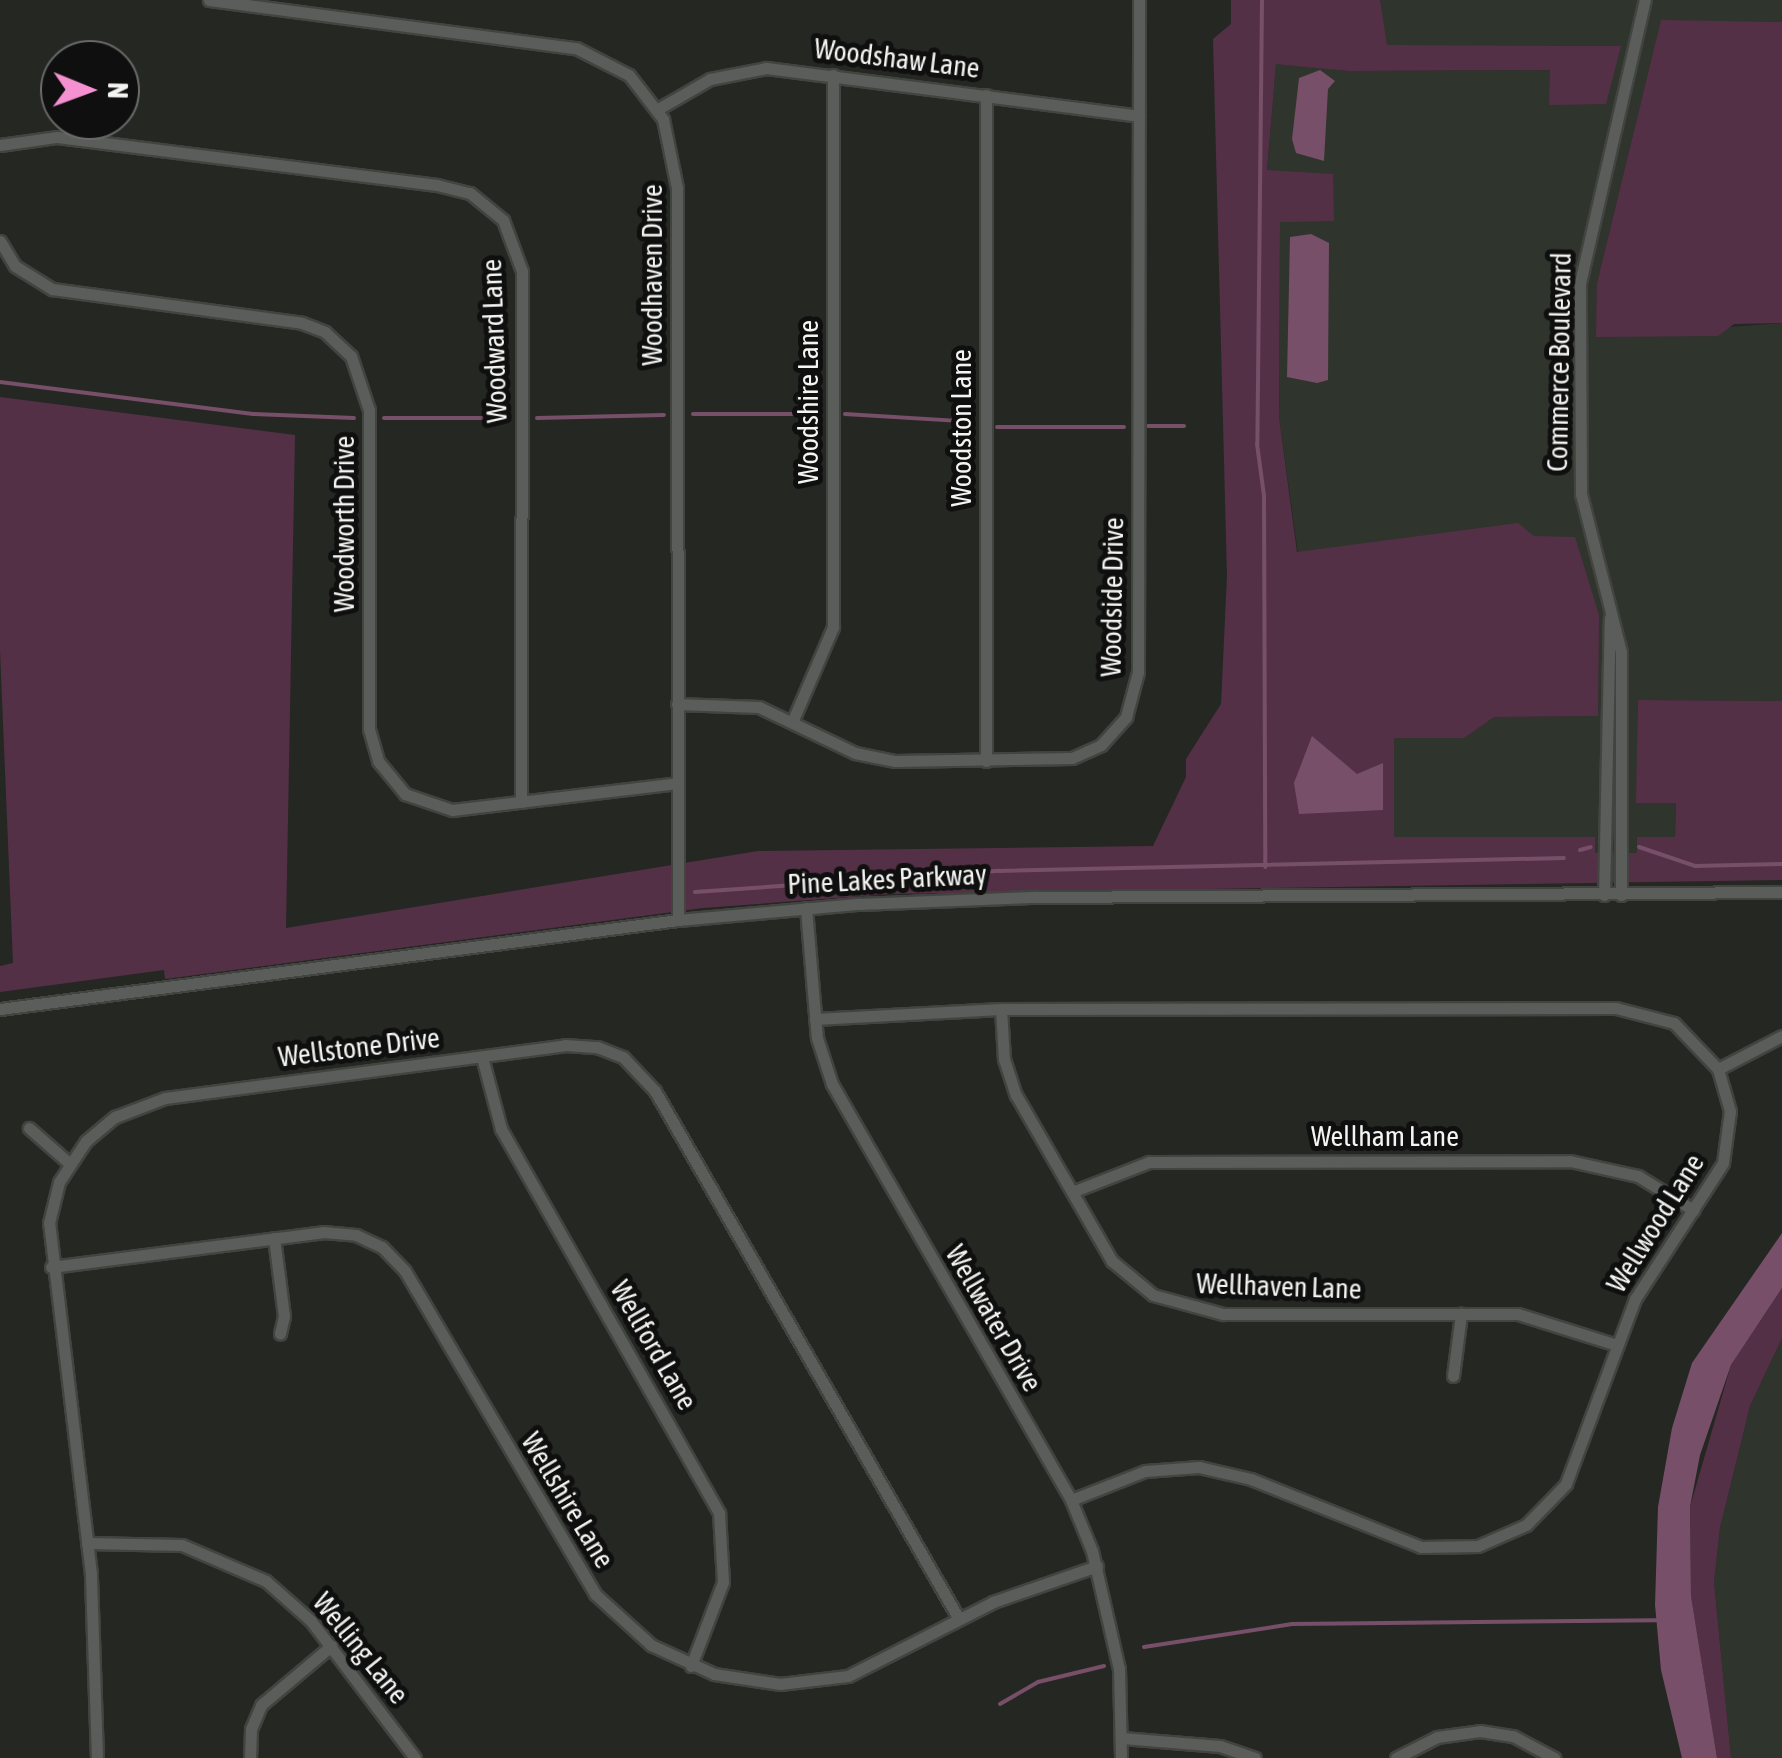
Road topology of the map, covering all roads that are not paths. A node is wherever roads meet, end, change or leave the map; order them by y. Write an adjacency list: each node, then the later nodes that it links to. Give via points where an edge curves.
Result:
1 (209, 0): 6 (street, Woodhaven Drive, via 566,46 622,69)
2 (1139, 0): 7 (street, Woodside Drive)
3 (1645, 0): 10 (street, Commerce Boulevard, via 1580,282 1581,494)
4 (833, 75): 5 (street, Woodshaw Lane); 6 (street, Woodshaw Lane, via 738,70); 12 (street, Woodshire Lane, via 834,619 828,649)
5 (986, 94): 7 (street, Woodshaw Lane); 13 (street, Woodston Lane)
6 (658, 109): 11 (street, Woodhaven Drive, via 677,178)
7 (1139, 116): 13 (street, Woodside Drive, via 1136,691 1119,728 1089,752 1057,760)
8 (0, 145): 15 (street, Woodward Lane, via 58,137 437,185 470,193 504,220 519,252 522,288)
9 (0, 241): 15 (street, Woodworth Drive, via 22,271 60,291 302,323 346,348 362,372 369,410 368,704 374,752 396,785 424,804 452,810)
10 (1611, 609): 17 (street, Commerce Boulevard); 18 (street, Commerce Boulevard, via 1622,661)
11 (678, 704): 12 (street, Woodside Drive, via 743,704); 14 (street, Woodhaven Drive)
12 (793, 720): 13 (street, Woodside Drive, via 866,757)
13 (986, 761)
14 (678, 783): 15 (street, Woodworth Drive); 20 (street, Woodhaven Drive)
15 (521, 802)
16 (1782, 892): 18 (street, Pine Lakes Parkway)
17 (1604, 895): 18 (street, Pine Lakes Parkway); 19 (street, Pine Lakes Parkway, via 1037,897)
18 (1620, 895)
19 (806, 908): 20 (street, Pine Lakes Parkway); 23 (street, Wellwater Drive)
20 (678, 920): 21 (street, Pine Lakes Parkway)
21 (0, 1009)
22 (1001, 1009): 23 (street, Wellwood Lane); 26 (street, Wellwood Lane, via 1628,1008 1682,1028); 29 (street, Wellhaven Lane, via 1011,1082)
23 (815, 1018): 37 (street, Wellwater Drive, via 838,1097)
24 (1782, 1036): 26 (street)
25 (482, 1057): 28 (street, Wellstone Drive, via 154,1100 107,1122); 40 (street, Wellstone Drive, via 590,1046 641,1072); 42 (street, Wellford Lane, via 500,1128 718,1513 723,1582)
26 (1718, 1069): 30 (street, Wellwood Lane, via 1729,1102 1729,1140 1720,1170)
27 (29, 1128): 28 (street)
28 (69, 1163): 32 (street, Wellstone Drive, via 50,1212)
29 (1072, 1192): 30 (street, Wellham Lane, via 1149,1162 1570,1161 1628,1172); 33 (street, Wellhaven Lane, via 1118,1268 1174,1305 1223,1314)
30 (1693, 1210): 35 (street, Wellwood Lane, via 1648,1274)
31 (274, 1238): 32 (street, Wellshire Lane); 34 (street, via 284,1316); 42 (street, Wellshire Lane, via 356,1235 394,1258 584,1579 634,1633)
32 (51, 1267): 38 (street, Wellstone Drive)
33 (1460, 1314): 35 (street, Wellhaven Lane, via 1540,1318); 36 (street)
34 (280, 1334)
35 (1614, 1344): 37 (street, Wellwood Lane, via 1562,1490 1533,1520 1486,1544 1412,1545 1250,1479 1199,1467 1146,1471)
36 (1453, 1376)
37 (1071, 1500): 39 (street, Wellwater Drive)
38 (88, 1543): 41 (street, Welling Lane, via 163,1542 229,1560 282,1592); 44 (street, Wellstone Drive)
39 (1097, 1566): 40 (street, Wellshire Lane); 43 (street, Wellwater Drive, via 1115,1640)
40 (959, 1619): 42 (street, Wellshire Lane, via 866,1671 827,1681 756,1683)
41 (331, 1646): 45 (street, via 261,1704); 46 (street, Welling Lane)
42 (692, 1666)
43 (1122, 1738): 47 (street, Wellwater Drive); 48 (street, via 1208,1744)
44 (98, 1758)
45 (250, 1758)
46 (415, 1758)
47 (1121, 1758)
48 (1255, 1758)
49 (1396, 1758): 50 (street, via 1437,1737 1480,1731 1514,1736)
50 (1554, 1758)

